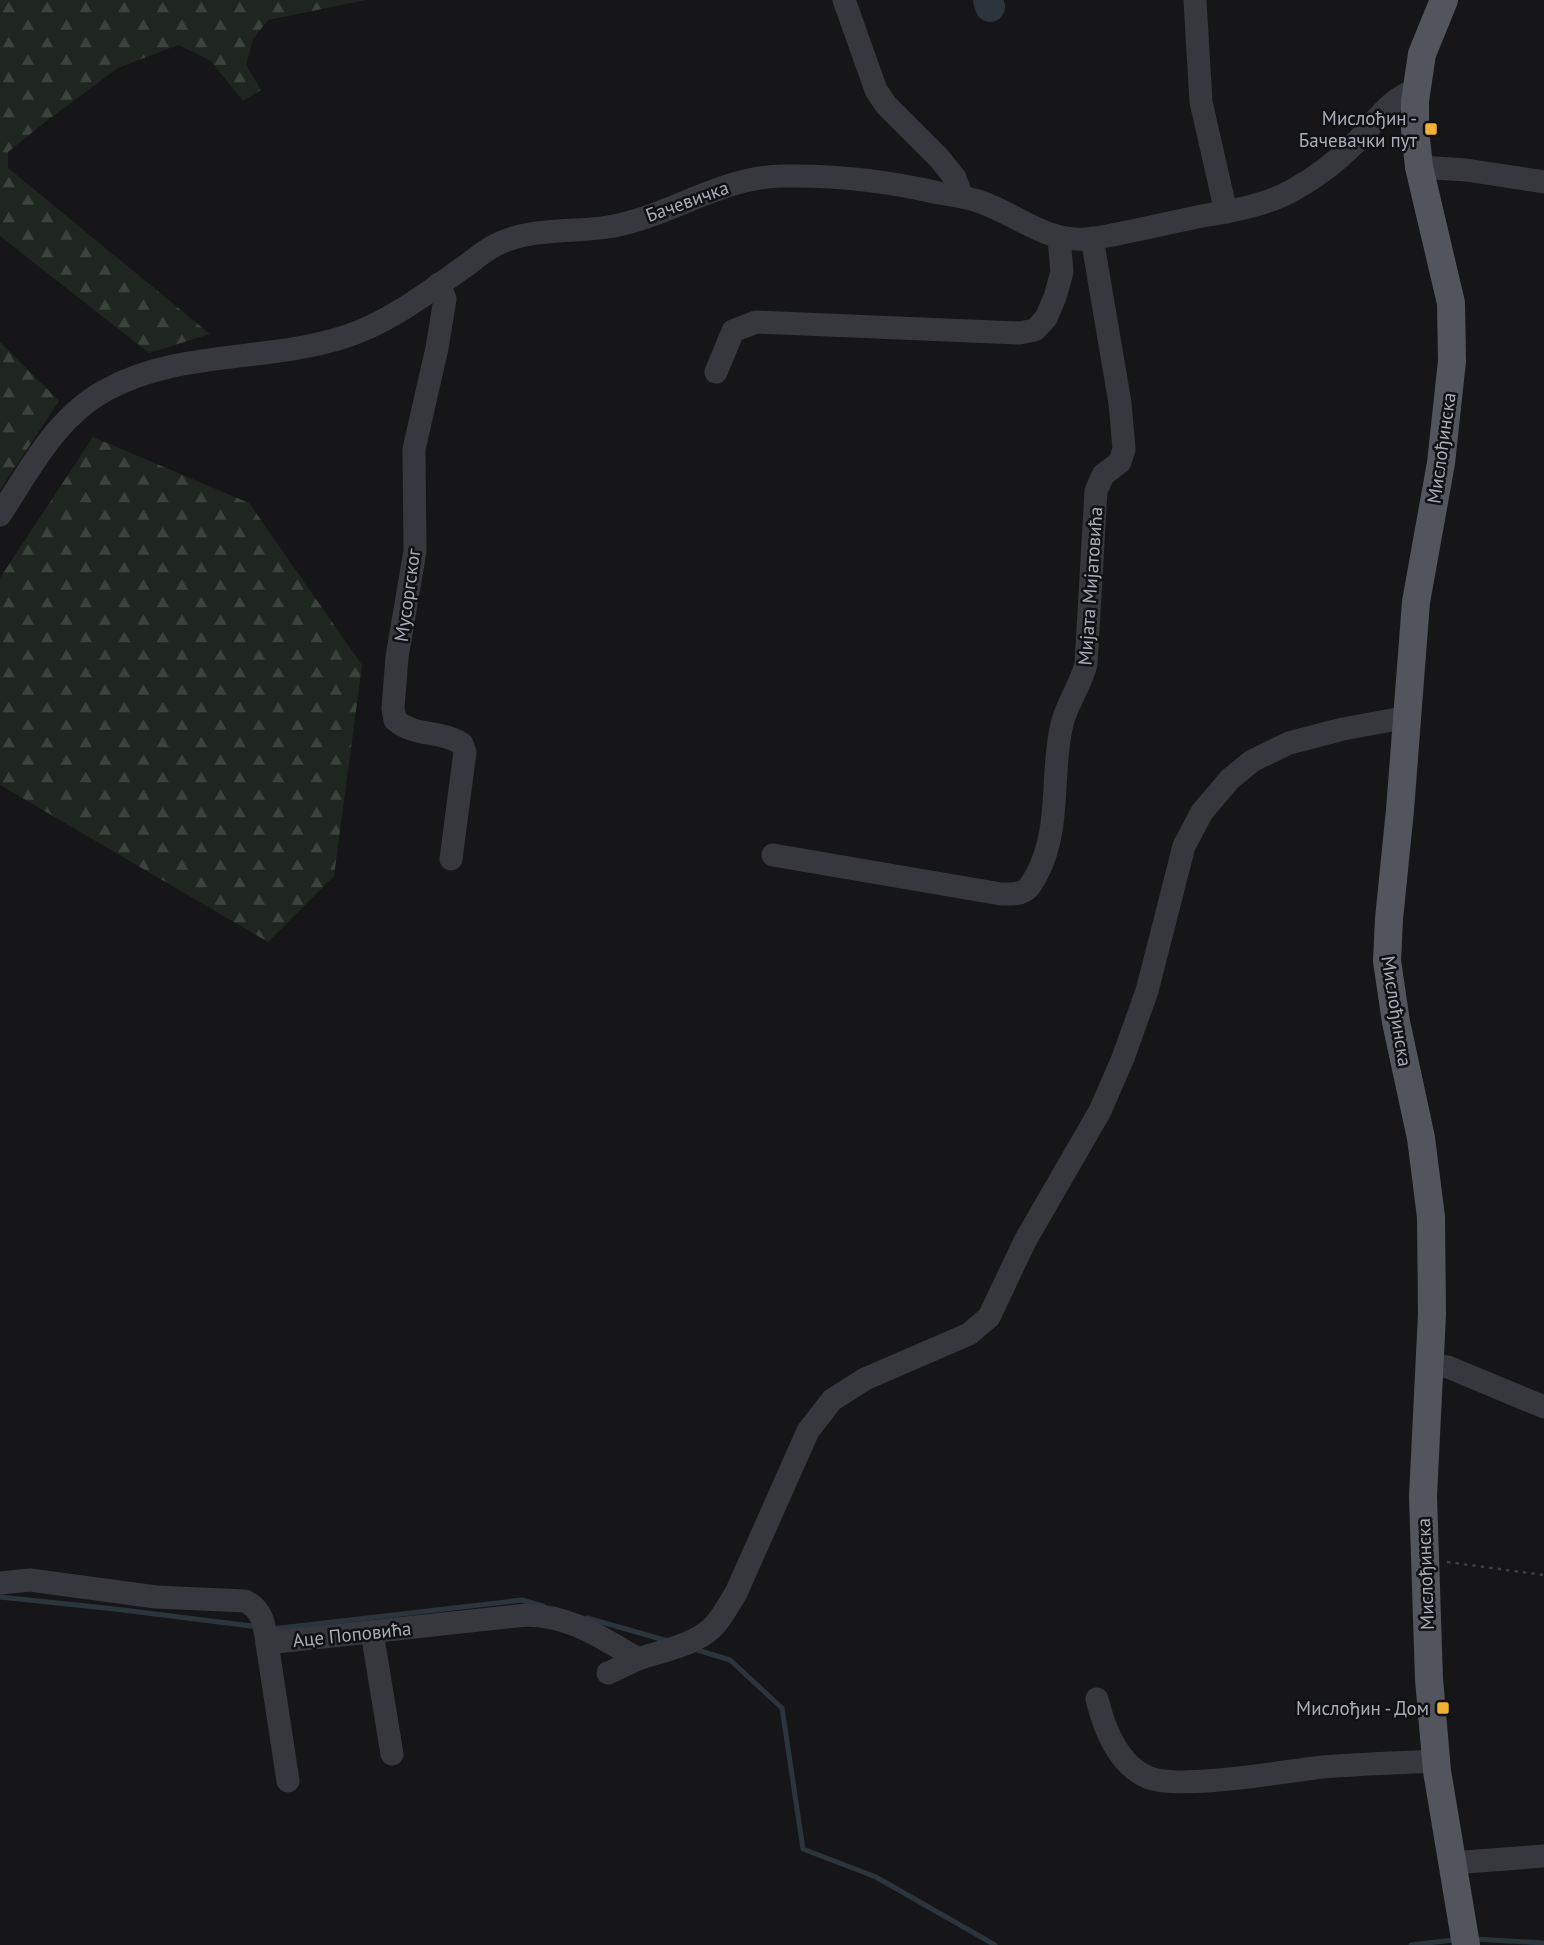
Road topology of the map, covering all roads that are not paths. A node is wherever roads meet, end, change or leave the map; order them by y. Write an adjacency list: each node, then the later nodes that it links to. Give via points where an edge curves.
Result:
1 (844, 0): 7 (street, via 876,90 939,158 955,178)
2 (1195, 0): 8 (street, via 1201,102)
3 (1444, 0): 4 (main road, Мислођинска, via 1426,40)
4 (1416, 90): 5 (main road, Мислођинска); 8 (street, Бачевичка, via 1399,97 1351,148 1294,190)
5 (1419, 167): 6 (street); 14 (main road, Мислођинска, via 1451,303 1453,346 1441,463 1416,602)
6 (1544, 182)
7 (962, 197): 9 (street, Бачевичка); 11 (street, Бачевичка, via 864,180 782,176 746,180 612,226 521,236 493,246)
8 (1226, 212): 10 (street, Бачевичка)
9 (1059, 238): 10 (street, Бачевичка); 12 (street, via 1062,272 1046,318 1035,330 1019,334 756,322 733,331)
10 (1092, 238): 15 (street, Мијата Мијатовића, via 1124,449 1120,462 1103,475 1096,491 1086,664 1062,723 1049,842 1039,870 1026,890 1001,894)
11 (439, 284): 13 (street, Бачевичка, via 378,323 346,337 141,373 104,391 81,406 50,438); 16 (street, Мусоргског, via 445,299 414,449 415,551 393,708 395,720 402,726 462,744)
12 (716, 372)
13 (0, 515)
14 (1408, 717): 17 (main road, Мислођинска, via 1387,961 1432,1217); 22 (street, via 1289,743 1252,761 1202,811 1184,846 1147,991 1119,1069 989,1317 969,1334 866,1379 832,1400 807,1431 722,1615 695,1639)
15 (773, 855)
16 (451, 859)
17 (1429, 1364): 18 (street, via 1448,1367); 26 (main road, Мислођинска, via 1425,1559)
18 (1544, 1407)
19 (0, 1583): 21 (street, Аце Поповића, via 30,1580 156,1597 245,1601 261,1613)
20 (372, 1632): 21 (street, Аце Поповића); 22 (street, Аце Поповића, via 550,1615 581,1625); 25 (street)
21 (267, 1643): 27 (street)
22 (638, 1659): 23 (street)
23 (608, 1674)
24 (1097, 1699): 26 (street, via 1107,1730 1127,1762 1139,1773 1162,1782)
25 (393, 1754)
26 (1436, 1761): 29 (main road, Мислођинска)
27 (288, 1781)
28 (1544, 1856): 29 (street)
29 (1452, 1863): 30 (main road, Мислођинска)
30 (1466, 1945)

